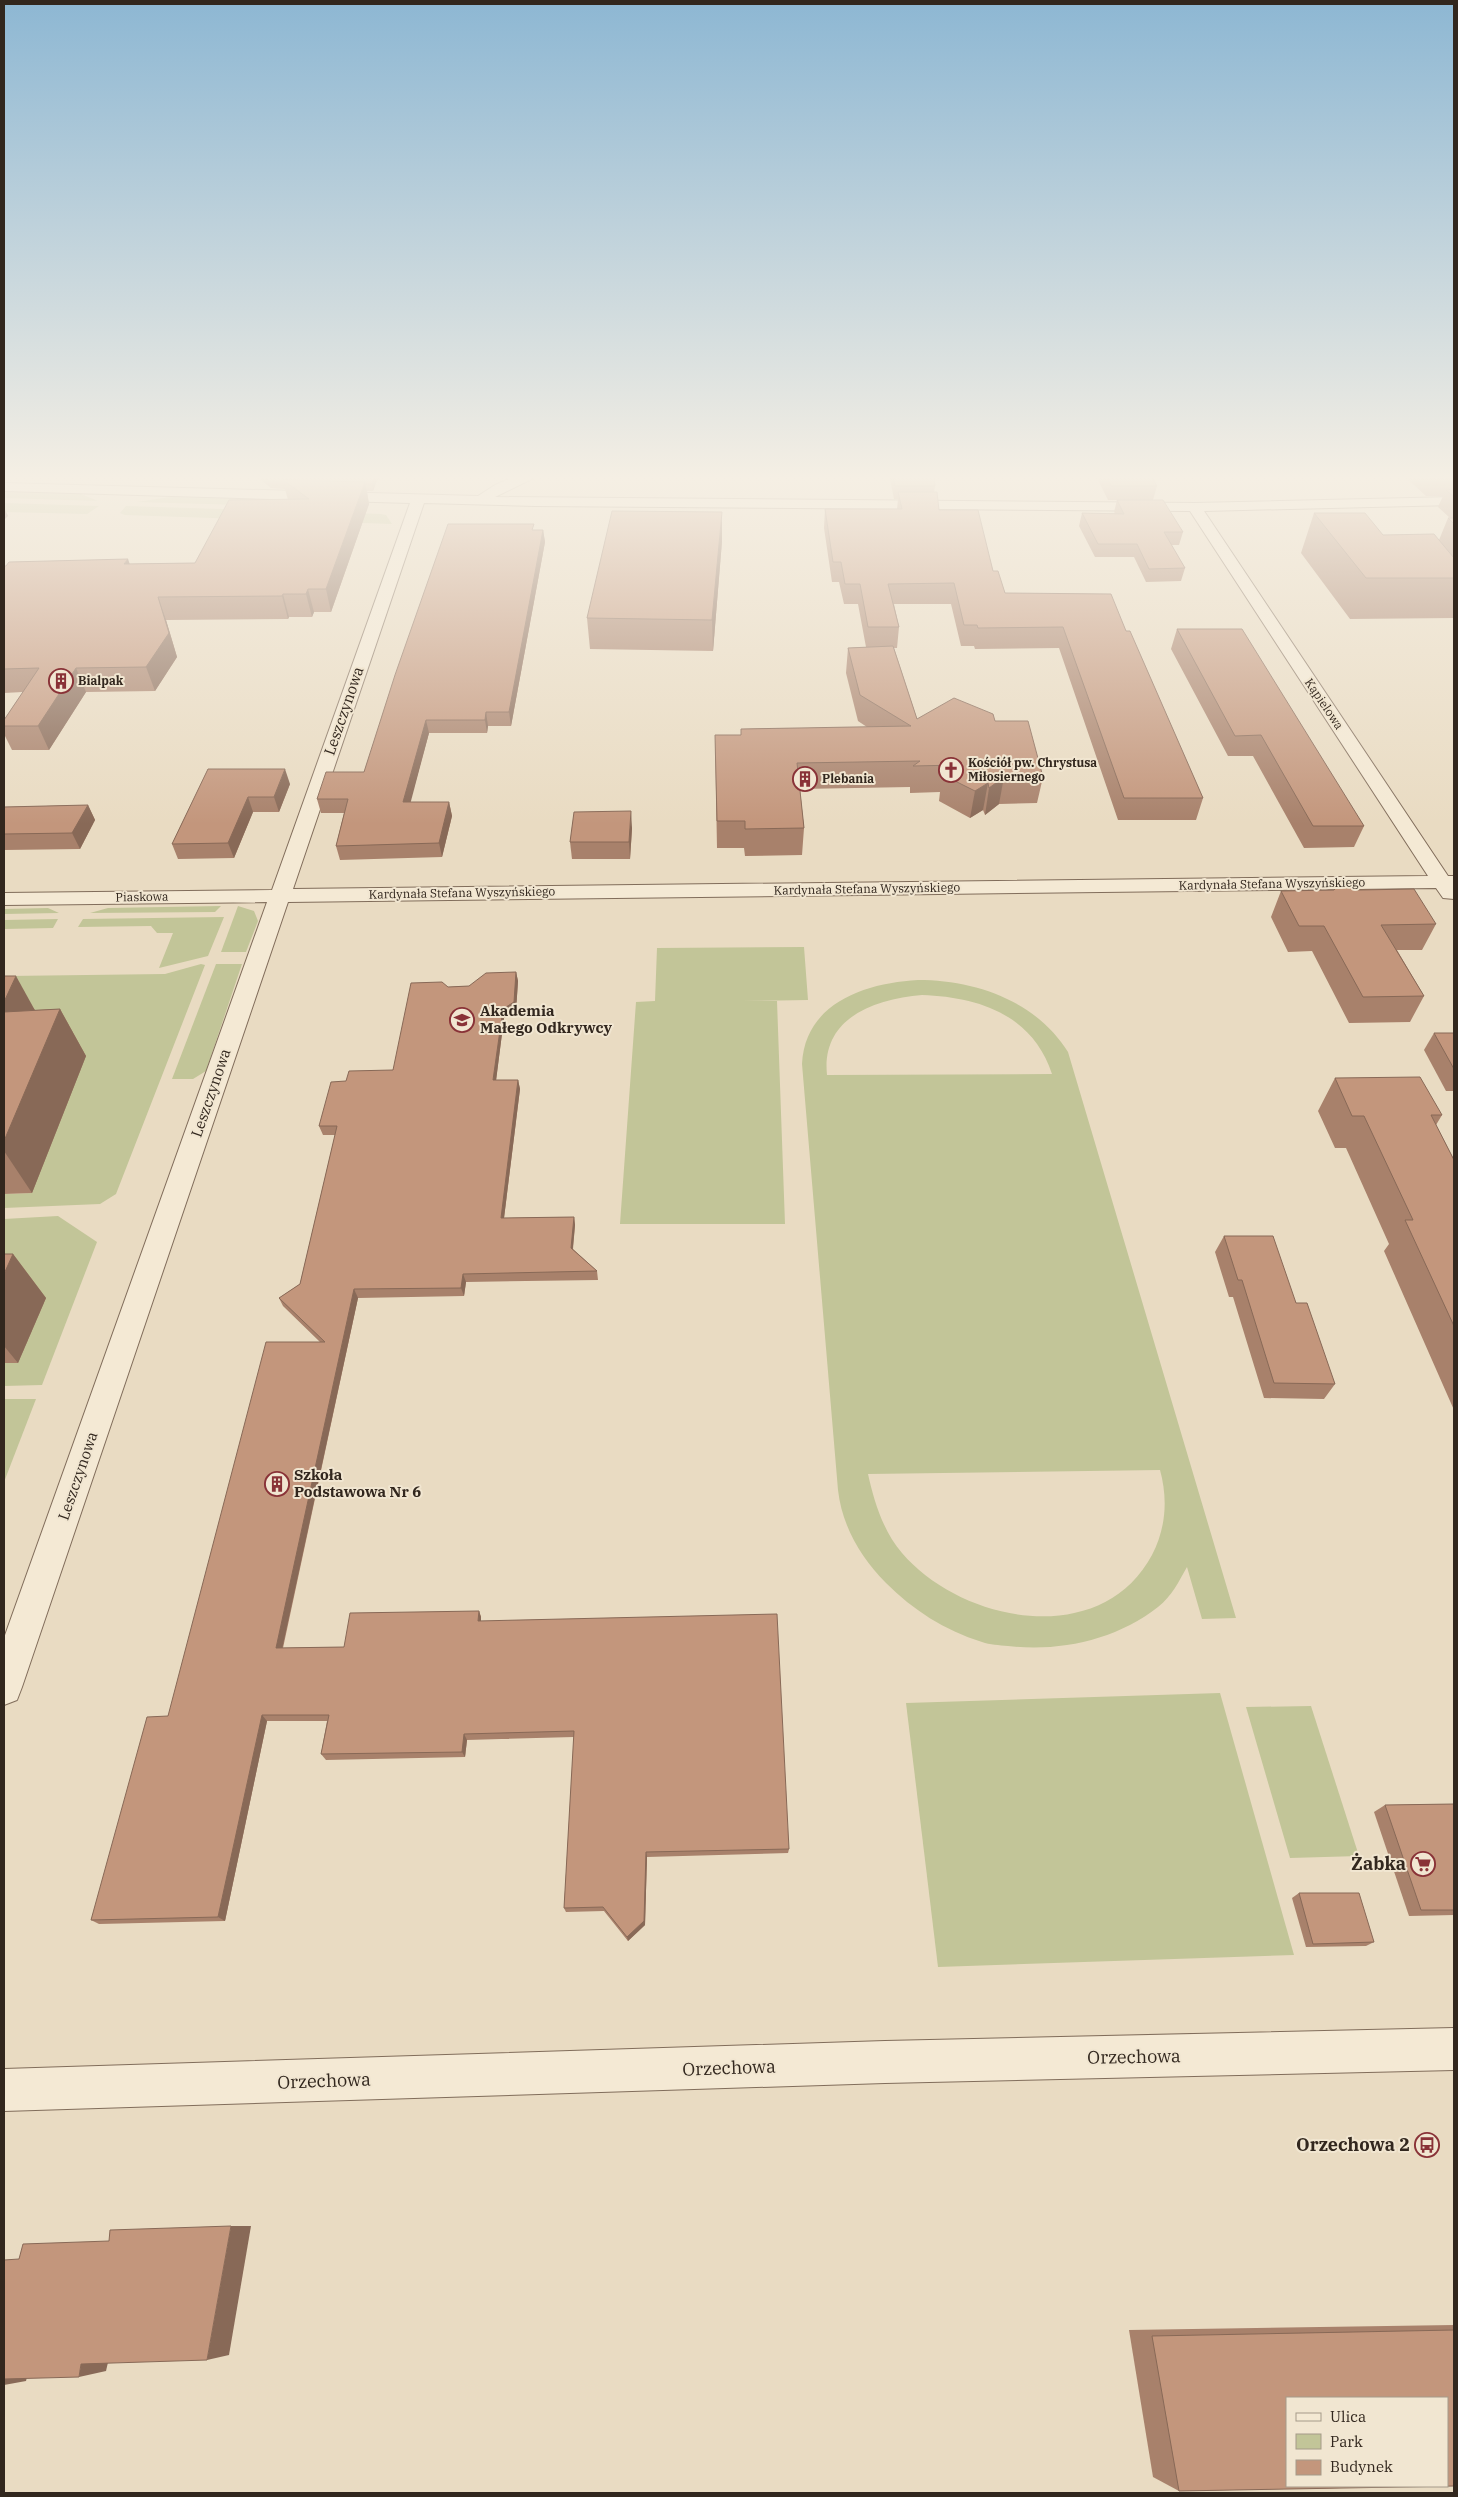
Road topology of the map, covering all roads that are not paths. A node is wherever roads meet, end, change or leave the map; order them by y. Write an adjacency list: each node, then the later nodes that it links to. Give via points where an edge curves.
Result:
1 (386, 591): 4 (street, Leszczynowa)
2 (1249, 591): 3 (street, Kąpielowa)
3 (1448, 882): 4 (street, Kardynała Stefana Wyszyńskiego); 6 (street, Kąpielowa)
4 (280, 896): 5 (street, Piaskowa); 7 (street, Leszczynowa)
5 (4, 899)
6 (1454, 901)
7 (4, 1687)
8 (1454, 2049): 9 (street, Orzechowa, via 886,2062)
9 (4, 2090)

